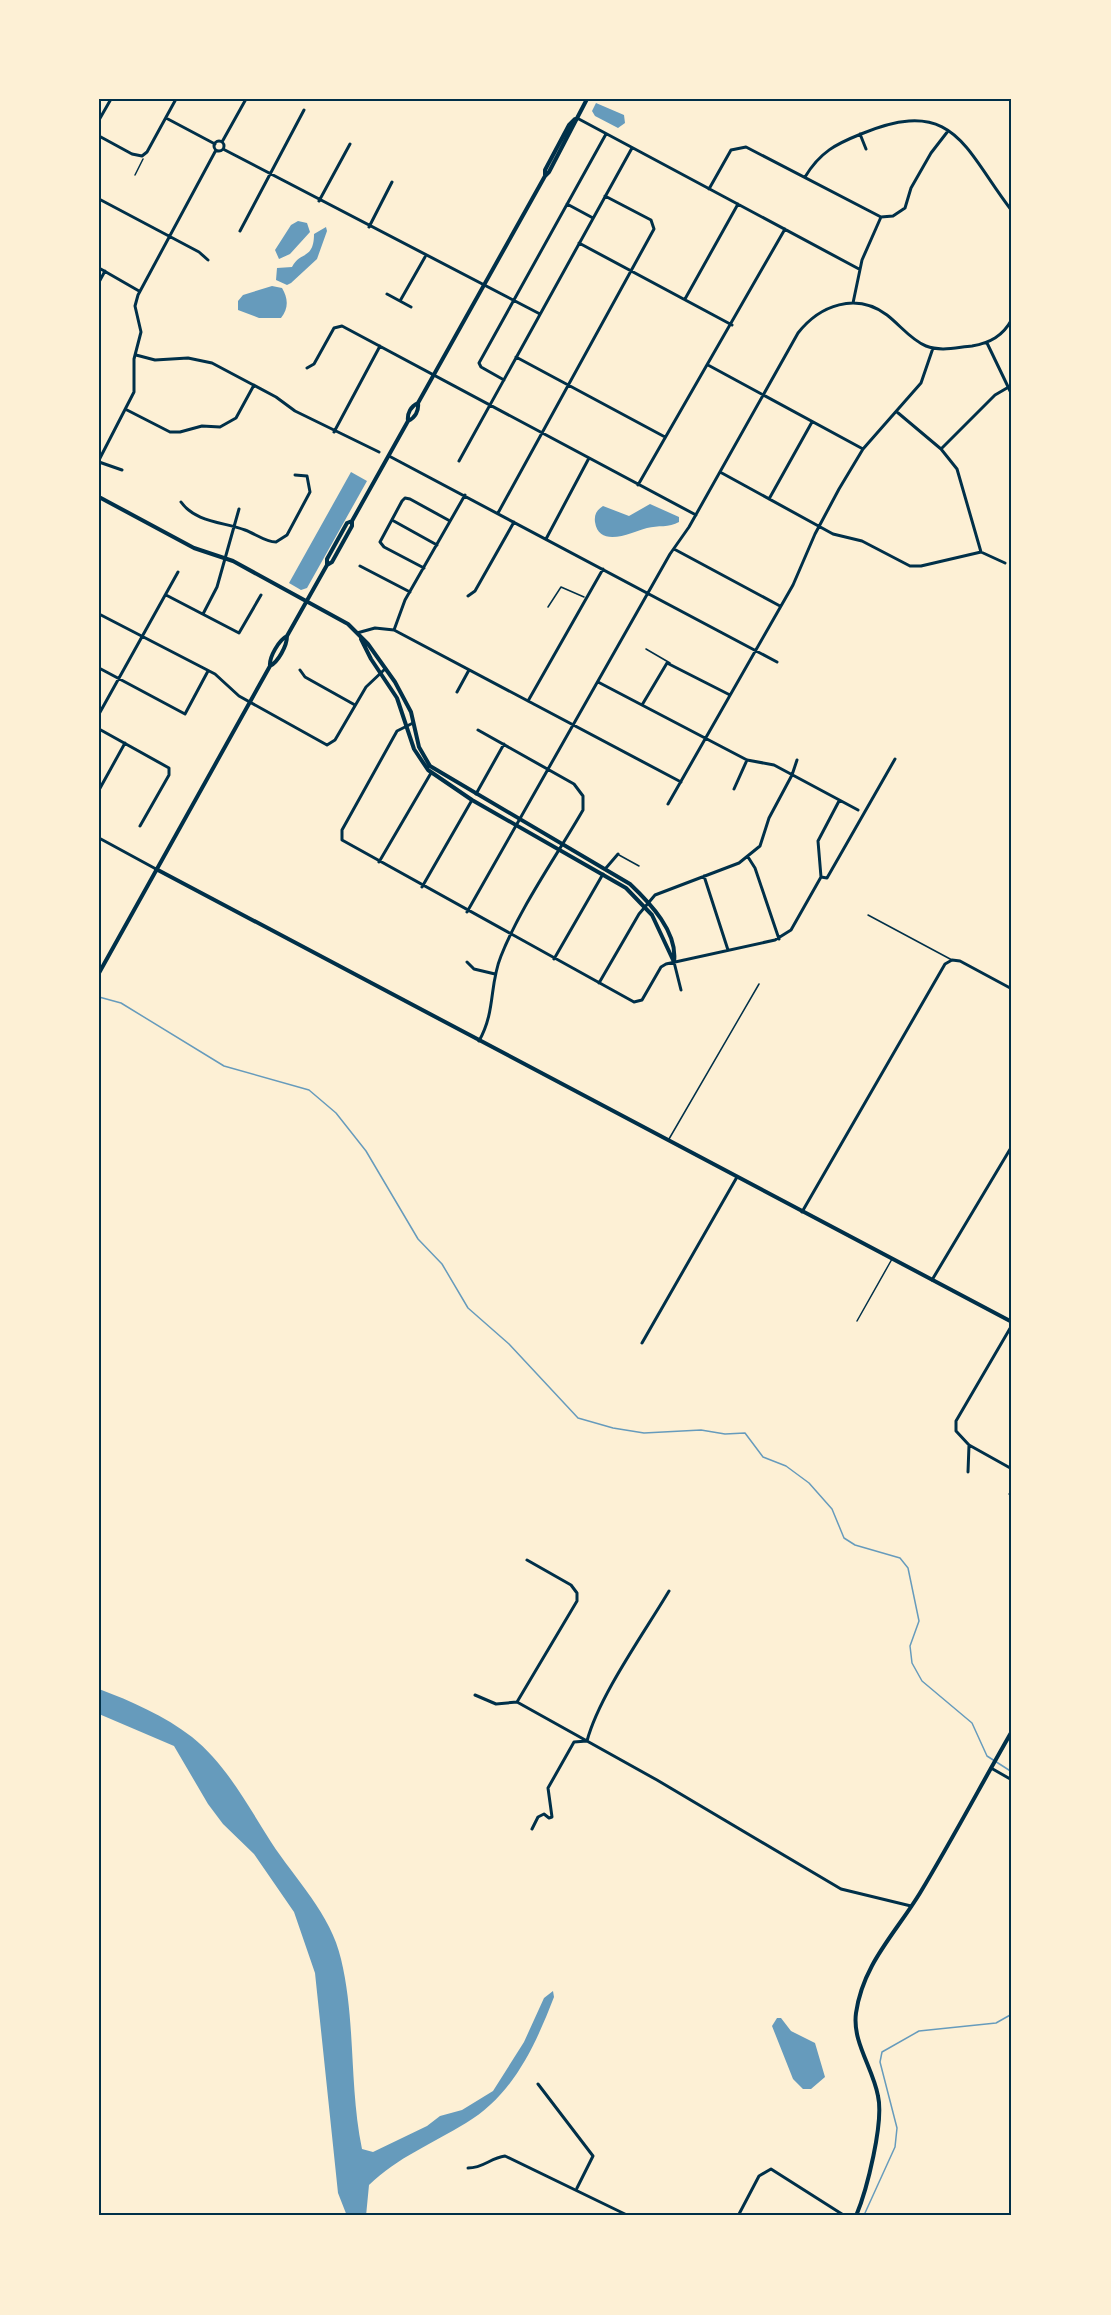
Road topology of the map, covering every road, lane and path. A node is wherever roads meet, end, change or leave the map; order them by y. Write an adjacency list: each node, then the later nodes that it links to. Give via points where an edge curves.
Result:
1 (111, 99): 8 (street)
2 (176, 99): 6 (street)
3 (246, 99): 13 (street)
4 (587, 99): 7 (street)
5 (304, 110): 21 (street)
6 (166, 118): 14 (street); 20 (street)
7 (577, 118): 10 (street); 47 (street, via 569,125)
8 (99, 120)
9 (948, 131): 11 (street, via 931,123 903,120); 31 (street, via 969,147); 33 (street, via 911,188 905,208 893,216)
10 (606, 134): 16 (street); 29 (street)
11 (860, 134): 17 (street); 23 (street, via 824,152)
12 (99, 136): 20 (street)
13 (222, 142): 14 (street); 18 (street)
14 (214, 144): 19 (street)
15 (350, 144): 28 (street)
16 (632, 148): 25 (street); 26 (street)
17 (866, 148)
18 (223, 149): 19 (street); 21 (street)
19 (216, 150): 38 (street)
20 (143, 158): 22 (lane)
21 (270, 174): 28 (street); 37 (street)
22 (135, 175)
23 (805, 177): 25 (street, via 750,148 737,147 728,153); 33 (street)
24 (392, 182): 35 (street)
25 (709, 189): 30 (street)
26 (605, 196): 34 (street); 45 (street, via 654,223)
27 (99, 199): 38 (street)
28 (319, 201): 35 (street)
29 (567, 204): 34 (street); 51 (street)
30 (738, 204): 36 (street); 50 (street)
31 (1010, 205): 32 (street)
32 (1012, 210)
33 (881, 217): 43 (street)
34 (593, 218): 39 (street)
35 (369, 227): 40 (street)
36 (786, 230): 43 (street); 57 (street)
37 (240, 231)
38 (170, 237): 41 (street); 48 (street)
39 (579, 243): 45 (street); 55 (street)
40 (425, 256): 47 (street); 52 (street)
41 (208, 260)
42 (99, 268): 44 (street)
43 (860, 269): 53 (street)
44 (105, 271): 46 (street); 48 (street)
45 (631, 271): 50 (street); 68 (street)
46 (99, 282)
47 (483, 286): 51 (street); 65 (street)
48 (140, 291): 61 (street, via 135,306 141,332)
49 (387, 294): 52 (street)
50 (685, 299): 57 (street)
51 (513, 300): 55 (street); 66 (street, via 479,363)
52 (400, 301): 54 (street)
53 (853, 303): 60 (street, via 882,312 920,343); 70 (street, via 830,307 809,320)
54 (411, 307)
55 (540, 314): 62 (street)
56 (1012, 320): 58 (street, via 1002,334)
57 (732, 325): 63 (street)
58 (987, 343): 60 (street); 69 (street)
59 (380, 346): 64 (street, via 336,326 314,364); 65 (street); 76 (street)
60 (933, 348): 74 (street, via 921,383)
61 (136, 355): 67 (street, via 155,360 202,360); 73 (street, via 134,392)
62 (516, 357): 66 (street); 68 (street)
63 (708, 365): 70 (street); 78 (street)
64 (307, 368)
65 (434, 375): 72 (street); 82 (street, via 413,405)
66 (504, 380): 72 (street)
67 (255, 385): 73 (street, via 228,425 175,433); 76 (street)
68 (568, 385): 77 (street); 78 (street)
69 (1007, 387): 71 (street); 80 (street)
70 (763, 395): 75 (street); 87 (street)
71 (1012, 395)
72 (490, 405): 77 (street); 85 (street)
73 (127, 410): 84 (street)
74 (897, 411): 79 (street); 80 (street)
75 (813, 422): 79 (street); 92 (street)
76 (334, 432): 81 (street)
77 (542, 433): 83 (street); 95 (street)
78 (665, 437): 89 (street)
79 (863, 449): 100 (street)
80 (941, 449): 105 (street, via 957,470)
81 (379, 452)
82 (388, 456): 90 (street); 118 (street, via 332,562)
83 (589, 458): 89 (street); 102 (street)
84 (99, 461): 86 (street)
85 (459, 461)
86 (122, 470)
87 (720, 472): 92 (street); 96 (street)
88 (295, 476): 101 (street, via 307,476 310,492 287,535 279,541 268,541)
89 (638, 484): 96 (street)
90 (465, 495): 95 (street); 98 (street)
91 (99, 497): 106 (street, via 194,548)
92 (769, 499): 100 (street)
93 (181, 502): 101 (street, via 210,521)
94 (239, 509): 101 (street)
95 (498, 513): 99 (street)
96 (696, 515): 104 (street)
97 (392, 520): 98 (street, via 405,498); 103 (street); 109 (street, via 380,544)
98 (450, 521): 103 (street)
99 (514, 522): 102 (street); 116 (street, via 475,591)
100 (818, 526): 105 (street, via 862,541 914,567); 119 (street, via 800,571)
101 (236, 527): 106 (street)
102 (546, 539): 110 (street)
103 (437, 545): 109 (street)
104 (674, 549): 113 (street); 119 (street)
105 (981, 552): 107 (street)
106 (226, 559): 118 (street); 122 (street, via 218,587)
107 (1005, 563)
108 (360, 566): 112 (street)
109 (423, 568): 112 (street)
110 (603, 569): 113 (street); 117 (street)
111 (178, 572): 114 (street)
112 (410, 592): 123 (street)
113 (648, 593): 128 (street); 138 (street)
114 (165, 595): 122 (street); 125 (street)
115 (261, 595): 122 (street, via 240,633)
116 (468, 596)
117 (586, 598): 120 (lane, via 561,587); 141 (street)
118 (307, 600): 124 (street, via 337,616); 142 (street, via 269,661 270,666)
119 (780, 606): 128 (street)
120 (549, 607)
121 (99, 614): 125 (street)
122 (202, 615)
123 (394, 630): 124 (street, via 375,628); 134 (street)
124 (357, 633): 126 (street)
125 (142, 637): 135 (street); 137 (street)
126 (361, 639): 132 (street); 136 (street)
127 (646, 649): 130 (lane)
128 (755, 651): 129 (street); 140 (street)
129 (777, 662)
130 (670, 663): 140 (street); 144 (street, via 664,666)
131 (99, 668): 137 (street)
132 (385, 669): 136 (street); 146 (street, via 408,705)
133 (300, 670): 143 (street, via 304,677)
134 (469, 670): 139 (street); 141 (street)
135 (208, 671): 137 (street, via 185,714); 142 (street)
136 (380, 672): 143 (street); 146 (street)
137 (119, 678): 145 (street)
138 (598, 682): 144 (street); 147 (street)
139 (457, 692)
140 (730, 695): 150 (street)
141 (528, 701): 147 (street)
142 (250, 702): 143 (street, via 329,745); 178 (street)
143 (355, 705)
144 (642, 705): 150 (street)
145 (99, 714)
146 (410, 723): 157 (street); 175 (street, via 397,731 342,830 345,843)
147 (573, 725): 156 (street); 159 (street)
148 (99, 729): 151 (street)
149 (478, 730): 152 (street)
150 (705, 739): 154 (street); 159 (street)
151 (125, 743): 161 (street); 169 (street, via 170,770)
152 (504, 744): 156 (street); 162 (street)
153 (895, 759): 181 (street, via 826,878)
154 (747, 760): 158 (street, via 774,765); 160 (street)
155 (797, 760): 158 (street)
156 (548, 769): 167 (street); 171 (street, via 574,784 583,796 583,810)
157 (432, 771): 162 (street); 163 (street); 175 (street)
158 (792, 776): 164 (street); 174 (street, via 769,818 762,843)
159 (681, 782): 165 (street)
160 (734, 789)
161 (99, 790)
162 (476, 794): 167 (street)
163 (472, 800): 168 (street); 182 (street)
164 (839, 801): 166 (street); 181 (street, via 818,841)
165 (668, 804)
166 (858, 810)
167 (519, 819): 168 (street); 171 (street)
168 (516, 825): 172 (street); 184 (street)
169 (140, 826)
170 (99, 838): 178 (street)
171 (563, 844): 172 (street); 177 (street)
172 (560, 850): 179 (street); 186 (street)
173 (618, 855): 176 (lane); 177 (street)
174 (748, 858): 180 (street); 187 (street)
175 (379, 862): 182 (street)
176 (639, 866)
177 (606, 868): 183 (street, via 630,884)
178 (156, 869): 193 (street); 199 (street)
179 (603, 874): 183 (street); 189 (street)
180 (704, 876): 183 (street, via 666,889); 188 (street)
181 (821, 877): 187 (street)
182 (422, 887): 184 (street)
183 (646, 904): 191 (street, via 673,946); 195 (street)
184 (467, 912): 186 (street)
185 (868, 915): 190 (lane)
186 (510, 936): 189 (street); 194 (street)
187 (779, 939): 188 (street)
188 (728, 950): 191 (street)
189 (554, 959): 195 (street)
190 (952, 960): 197 (street); 203 (street, via 943,967)
191 (674, 962): 195 (street, via 661,967 639,1003); 198 (street)
192 (467, 963): 194 (street, via 474,969)
193 (99, 973)
194 (495, 974): 199 (street, via 491,1015)
195 (599, 984)
196 (759, 984): 200 (lane)
197 (1012, 989)
198 (681, 990)
199 (479, 1041): 200 (street)
200 (668, 1141): 202 (street)
201 (1012, 1146): 205 (street)
202 (737, 1177): 203 (street); 208 (street)
203 (802, 1212): 204 (street)
204 (892, 1259): 205 (street); 206 (lane)
205 (932, 1280): 207 (street)
206 (857, 1321)
207 (1012, 1323): 209 (street, via 956,1421 956,1432)
208 (642, 1343)
209 (969, 1445): 210 (street); 211 (street)
210 (1012, 1469)
211 (968, 1472)
212 (527, 1560): 215 (street, via 578,1593 577,1601)
213 (669, 1591): 217 (street, via 608,1694)
214 (475, 1695): 215 (street, via 501,1705)
215 (517, 1702): 217 (street)
216 (1012, 1731): 218 (street)
217 (586, 1742): 220 (street, via 574,1742 548,1788 552,1816 538,1817); 221 (street, via 841,1890)
218 (991, 1768): 219 (street); 221 (street)
219 (1012, 1780)
220 (532, 1829)
221 (911, 1906): 228 (street, via 874,1958 857,2010 858,2037 880,2109)
222 (538, 2084): 224 (street, via 593,2156)
223 (468, 2168): 224 (street, via 484,2167 505,2156)
224 (577, 2189): 225 (street)
225 (629, 2216)
226 (738, 2216): 227 (street, via 766,2170 776,2170)
227 (845, 2216)
228 (856, 2216)

